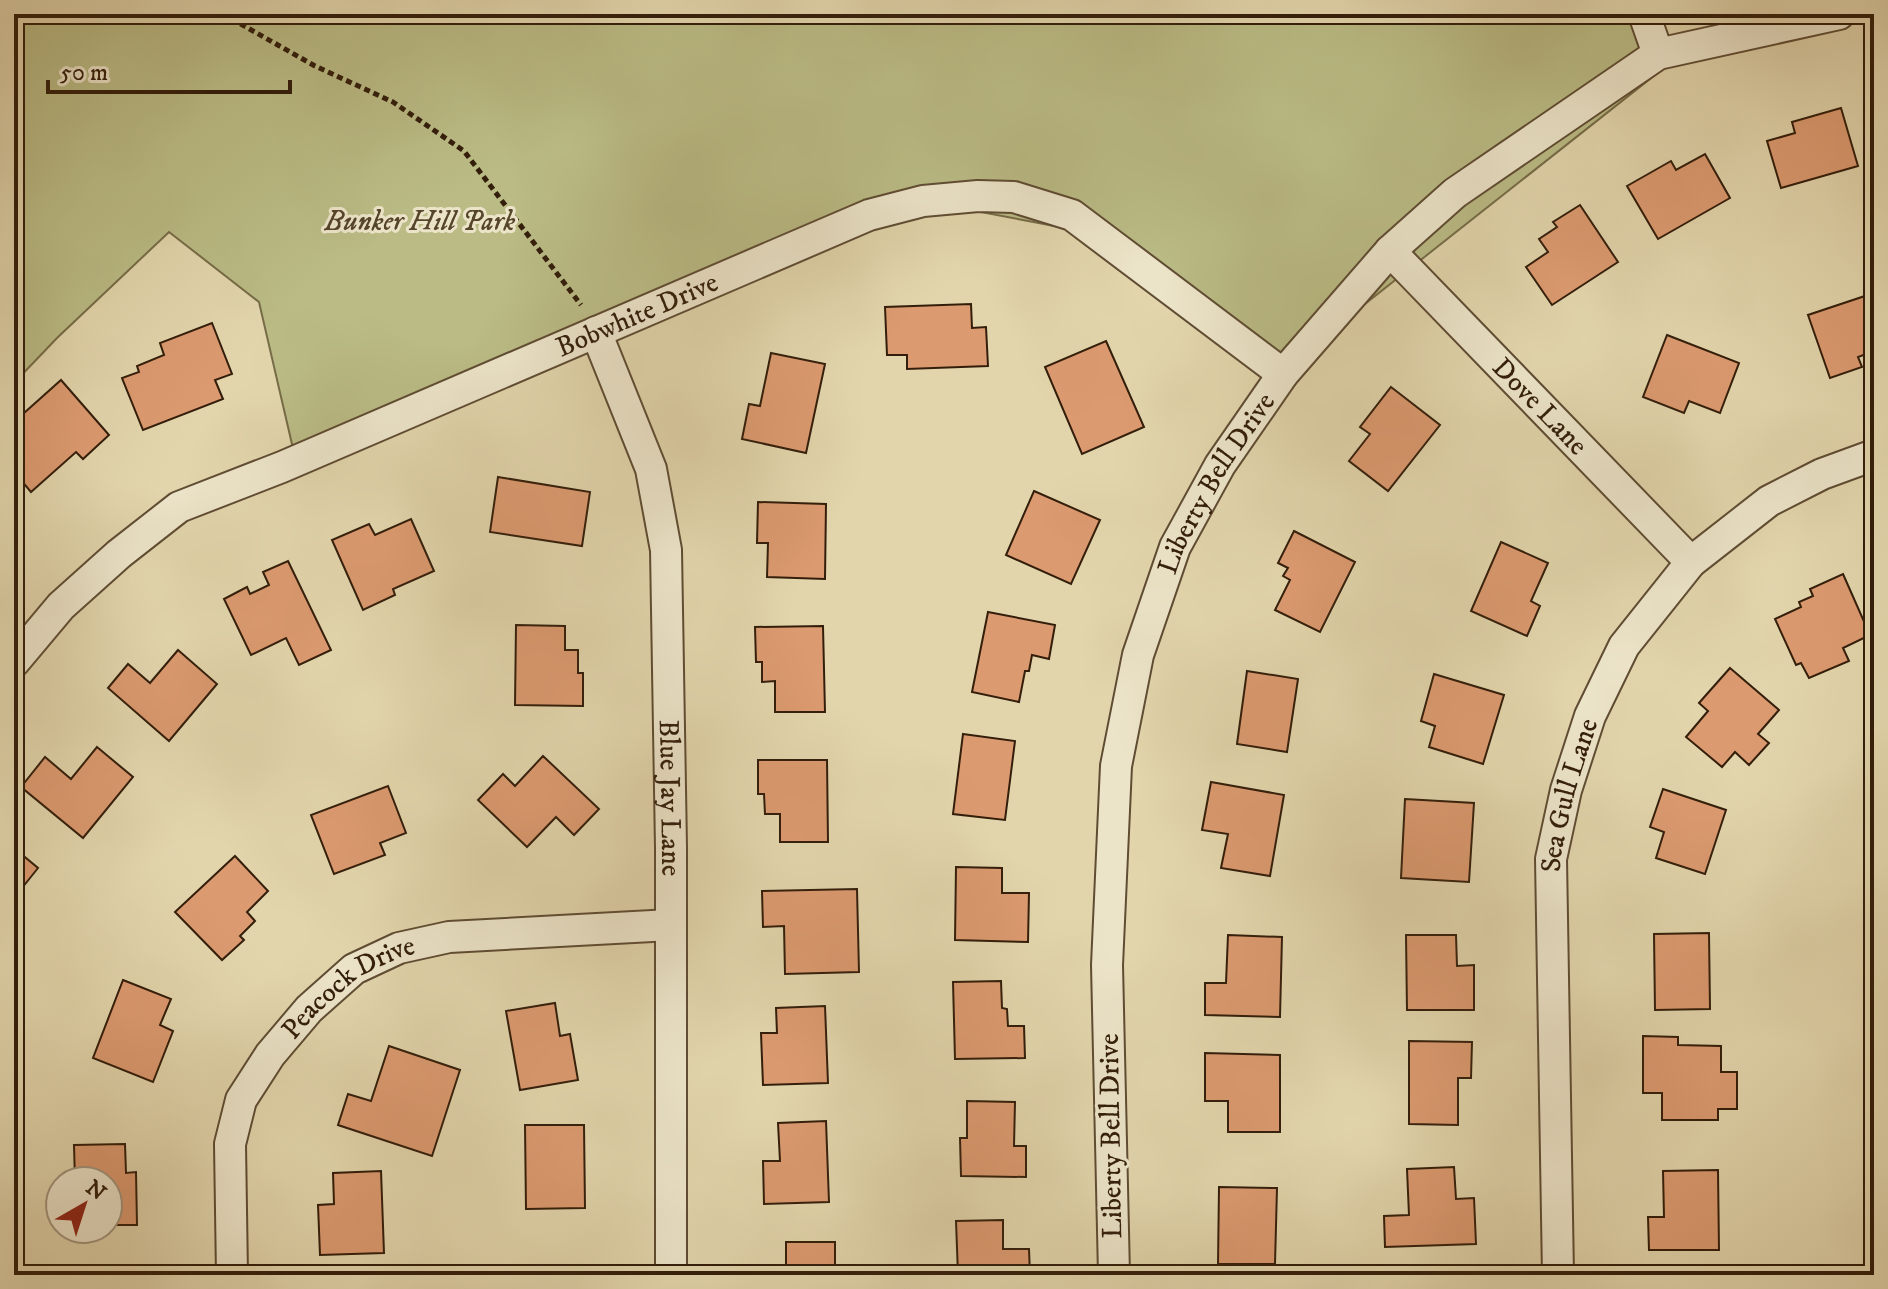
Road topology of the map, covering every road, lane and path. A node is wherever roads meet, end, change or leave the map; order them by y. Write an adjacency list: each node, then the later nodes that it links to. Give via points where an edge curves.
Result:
1 (223, 14): 6 (path, via 393,102 464,151 577,296)
2 (1644, 14): 4 (street)
3 (1839, 14): 4 (street, Liberty Bell Drive)
4 (1658, 54): 5 (street, Liberty Bell Drive, via 1455,193)
5 (1390, 251): 7 (street, Liberty Bell Drive); 9 (street, Dove Lane)
6 (596, 332): 7 (street, Bobwhite Drive, via 869,215 923,201 1014,197 1072,215); 10 (street, Bobwhite Drive, via 179,507 61,606); 11 (street, Blue Jay Lane, via 651,469 666,550)
7 (1283, 374): 14 (street, Liberty Bell Drive, via 1220,465 1175,547 1138,655 1116,766 1107,965)
8 (1874, 455): 9 (street, Sea Gull Lane, via 1769,501)
9 (1691, 562): 15 (street, Sea Gull Lane, via 1624,646 1590,716 1551,859)
10 (14, 662)
11 (671, 925): 12 (street, Peacock Drive, via 449,937 399,948 354,969 309,1009 241,1100 230,1144); 13 (street, Blue Jay Lane)
12 (232, 1275)
13 (671, 1275)
14 (1114, 1275)
15 (1558, 1275)

